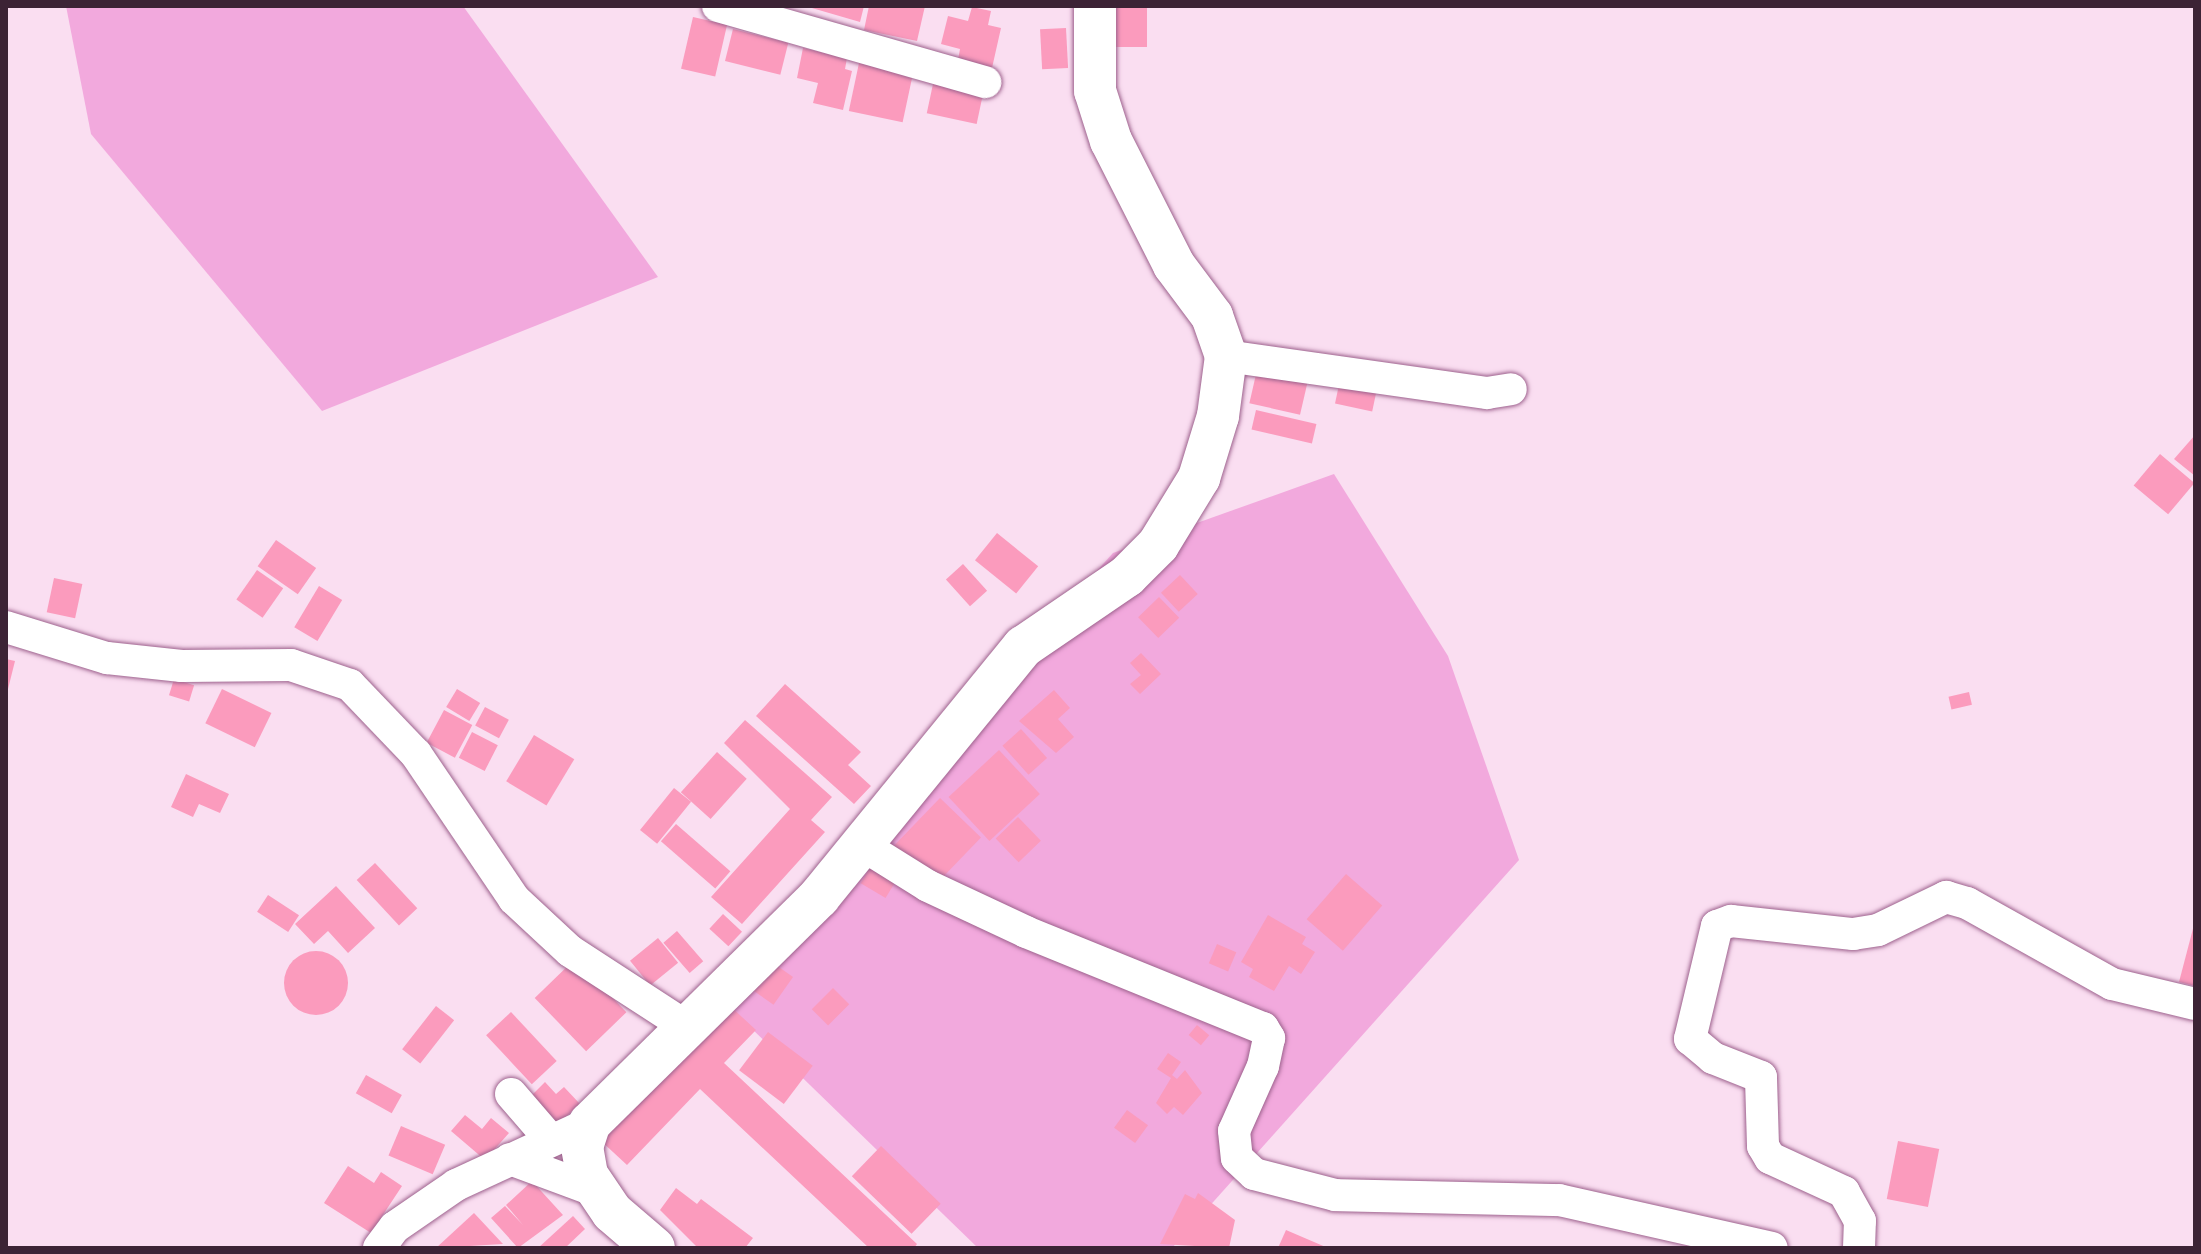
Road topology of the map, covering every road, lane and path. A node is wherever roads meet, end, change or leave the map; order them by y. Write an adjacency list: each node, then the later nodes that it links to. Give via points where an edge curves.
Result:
1 (718, 6): 3 (street)
2 (1095, 6): 4 (main road, via 1095,91 1111,141 1174,265 1212,316)
3 (985, 82)
4 (1226, 356): 5 (street, via 1487,393); 7 (main road, via 1218,416 1199,478 1158,545 1127,576 1023,647)
5 (1511, 389)
6 (6, 627): 9 (street, via 107,658 182,666 291,665 350,685 416,754 514,899 570,951)
7 (864, 846): 9 (main road); 17 (street, via 928,886 1026,932 1263,1028 1269,1038 1266,1057 1234,1131 1237,1158 1254,1174 1335,1195 1559,1200)
8 (2195, 1004): 18 (street, via 2112,984 1967,903 1946,897 1878,930 1853,934 1731,921 1717,926 1690,1039 1713,1058 1761,1077 1763,1146 1770,1158 1844,1192 1860,1221)
9 (684, 1025): 11 (main road)
10 (511, 1094): 12 (street)
11 (590, 1123): 12 (street); 14 (main road, via 582,1147)
12 (549, 1138): 13 (street)
13 (510, 1159): 14 (street); 15 (street, via 417,1209)
14 (596, 1191): 16 (main road)
15 (379, 1248)
16 (654, 1248)
17 (1772, 1248)
18 (1859, 1248)

